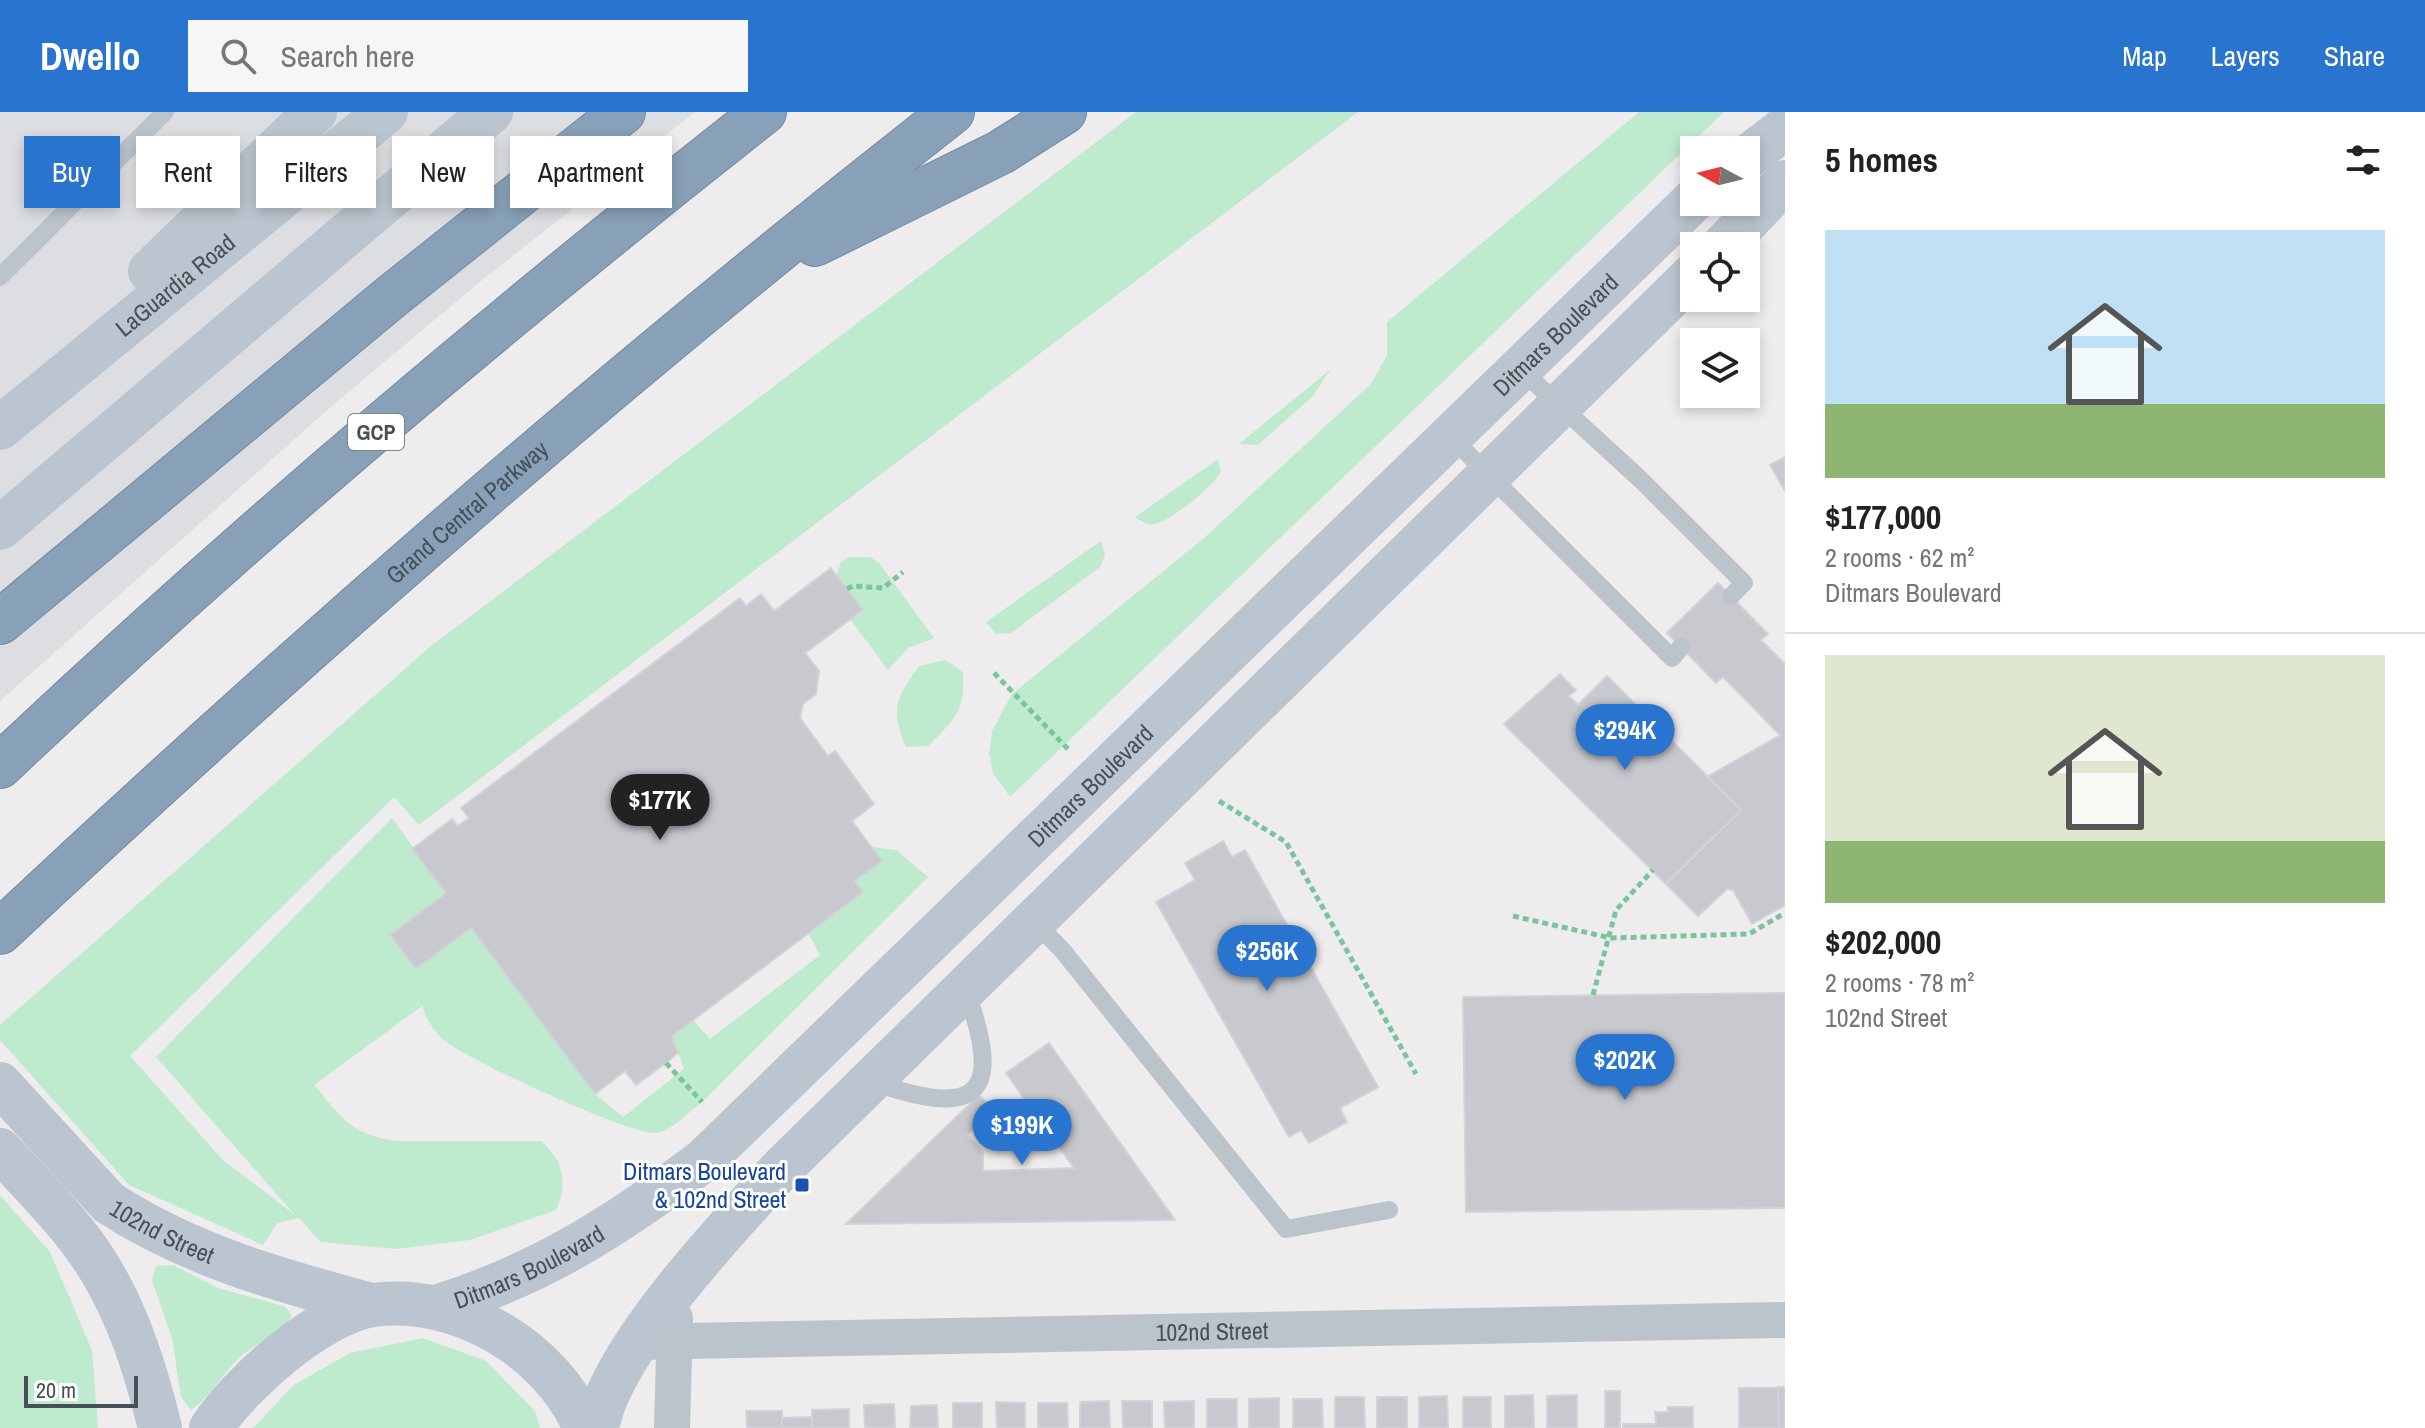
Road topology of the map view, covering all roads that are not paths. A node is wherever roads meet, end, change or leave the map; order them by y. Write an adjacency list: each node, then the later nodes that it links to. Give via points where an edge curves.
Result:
1 (165, 112): 14 (lane)
2 (315, 112): 19 (street, via 219,200)
3 (386, 112): 19 (street, LaGuardia Road)
4 (491, 112): 21 (street)
5 (623, 112): 26 (highway)
6 (764, 112): 28 (highway, GCP, via 385,424)
7 (952, 112): 15 (highway, Grand Central Parkway)
8 (1064, 112): 15 (highway, via 1001,152)
9 (1785, 128): 10 (street)
10 (1760, 147)
11 (1785, 182): 13 (street)
12 (1680, 213): 17 (street, Ditmars Boulevard)
13 (1737, 232)
14 (0, 277)
15 (742, 281): 30 (highway, Grand Central Parkway, via 339,619)
16 (1680, 287): 18 (street)
17 (1518, 367): 18 (lane); 20 (street, Ditmars Boulevard)
18 (1559, 404): 22 (street); 25 (lane, via 1744,583)
19 (0, 426)
20 (1450, 436): 22 (lane); 37 (street, Ditmars Boulevard, via 704,1160 612,1228 498,1287)
21 (81, 463): 23 (street); 24 (street)
22 (1490, 475): 27 (lane, via 1672,658); 29 (street)
23 (0, 528)
24 (0, 541)
25 (1731, 596)
26 (0, 622)
27 (1681, 647)
28 (0, 766)
29 (1033, 920): 31 (street); 35 (lane, via 1286,1229)
30 (0, 932)
31 (965, 988): 32 (street); 32 (lane, via 984,1054 979,1082 962,1099 914,1096)
32 (870, 1081): 39 (street, via 718,1238 675,1294)
33 (0, 1084): 36 (street, 102nd Street, via 109,1203 154,1231 207,1256)
34 (0, 1150): 40 (street, via 74,1232 125,1317)
35 (1389, 1210)
36 (371, 1305): 37 (street); 41 (street, via 286,1350 247,1383)
37 (439, 1306): 42 (street, via 522,1349 550,1373)
38 (1785, 1320): 39 (street, 102nd Street)
39 (657, 1342): 43 (street, via 613,1383); 44 (street)
40 (160, 1428)
41 (211, 1428)
42 (585, 1428)
43 (597, 1428)
44 (672, 1428)

